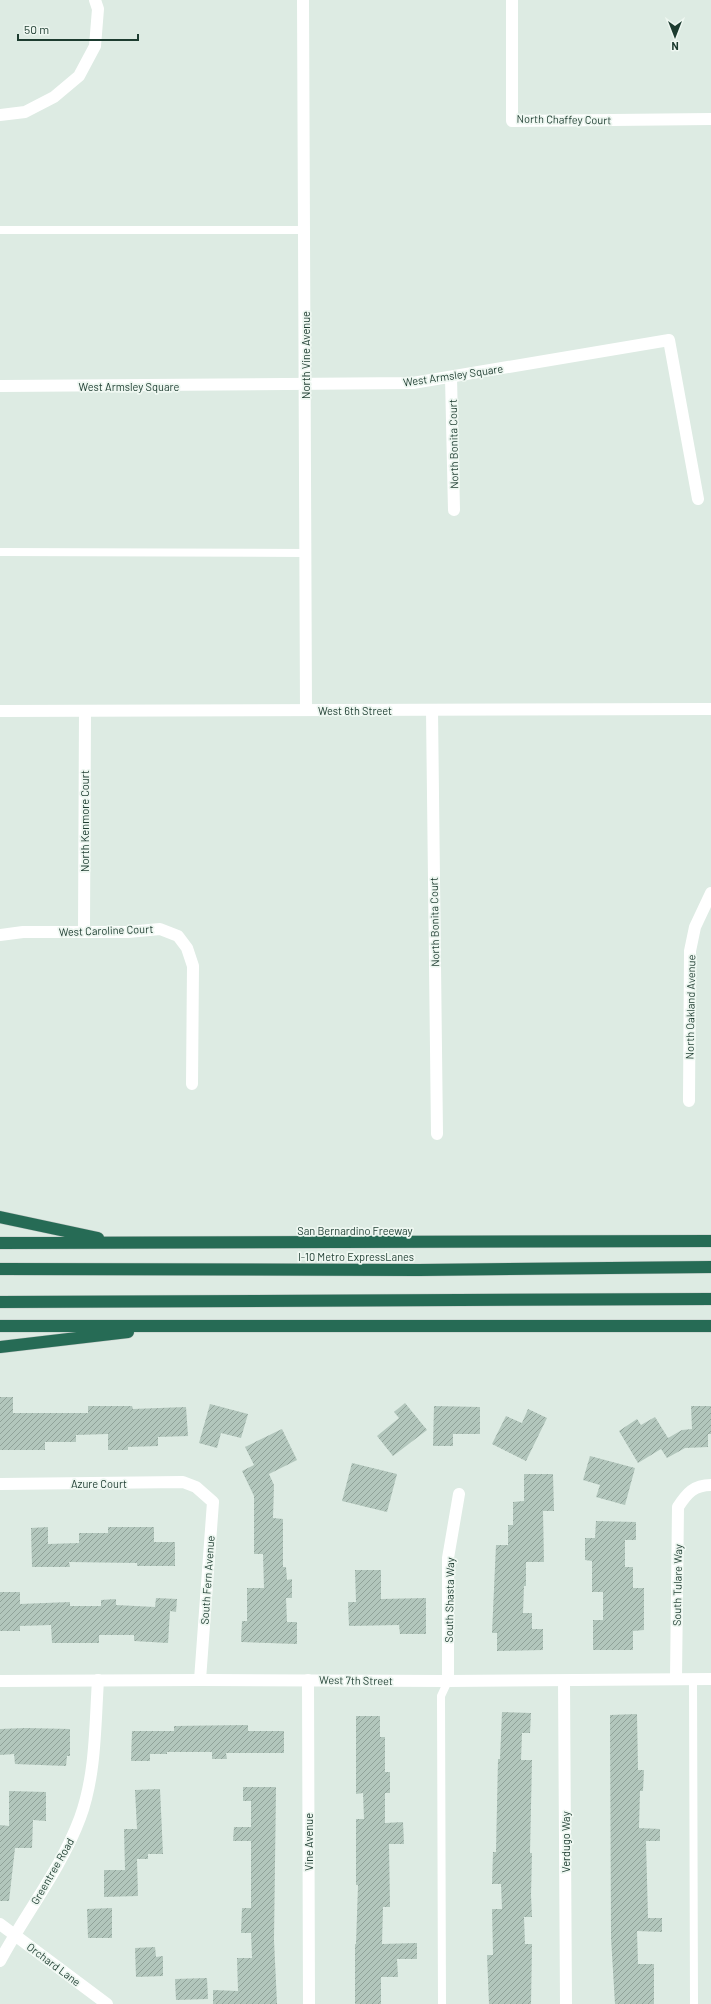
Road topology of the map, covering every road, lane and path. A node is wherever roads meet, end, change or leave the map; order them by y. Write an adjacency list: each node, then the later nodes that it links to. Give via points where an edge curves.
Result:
1 (95, 0): 4 (street, via 98,9 95,46 79,76 54,97 25,112)
2 (303, 0): 7 (street, North Vine Avenue)
3 (512, 0): 5 (street, North Chaffey Court, via 512,120)
4 (0, 115)
5 (711, 119)
6 (0, 230): 7 (lane)
7 (304, 230): 9 (street, North Vine Avenue)
8 (451, 377): 9 (street, West Armsley Square, via 413,383); 11 (street, West Armsley Square, via 669,340); 12 (street, North Bonita Court)
9 (305, 385): 10 (street, West Armsley Square); 14 (street, North Vine Avenue)
10 (0, 386)
11 (698, 499)
12 (454, 510)
13 (0, 552): 14 (lane)
14 (306, 553): 16 (street, North Vine Avenue)
15 (711, 709): 17 (street, West 6th Street)
16 (306, 710): 17 (street, West 6th Street); 18 (street, West 6th Street)
17 (432, 710): 25 (street, North Bonita Court)
18 (85, 711): 19 (street, West 6th Street); 21 (street, North Kenmore Court)
19 (0, 712)
20 (711, 893): 24 (street, North Oakland Avenue, via 695,927 690,951)
21 (84, 931): 22 (street, West Caroline Court); 23 (street, West Caroline Court, via 128,932 160,929 178,936 187,948 193,966)
22 (0, 935)
23 (192, 1084)
24 (690, 1101)
25 (437, 1134)
26 (0, 1217): 29 (highway)
27 (711, 1241): 29 (highway, San Bernardino Freeway)
28 (0, 1243): 29 (highway, San Bernardino Freeway)
29 (121, 1244)
30 (711, 1267): 31 (highway, I-10 Metro ExpressLanes, via 427,1270)
31 (0, 1269)
32 (711, 1299): 33 (highway)
33 (0, 1302)
34 (187, 1325): 35 (highway); 36 (highway); 37 (highway)
35 (0, 1326)
36 (711, 1326)
37 (0, 1347)
38 (0, 1484): 40 (street, Azure Court, via 183,1482)
39 (711, 1485): 42 (street, South Tulare Way, via 700,1485 687,1493 678,1506)
40 (196, 1487): 46 (street, South Fern Avenue, via 213,1502)
41 (459, 1494): 49 (street, South Shasta Way, via 448,1558)
42 (676, 1679): 43 (street, West 7th Street); 50 (street, West 7th Street)
43 (693, 1679): 44 (street, West 7th Street); 58 (lane)
44 (711, 1679)
45 (98, 1680): 46 (street, West 7th Street); 48 (street, West 7th Street); 52 (street, Greentree Road, via 92,1770 80,1818 61,1860)
46 (200, 1680): 47 (street, West 7th Street)
47 (308, 1680): 49 (street, West 7th Street); 55 (street, Vine Avenue)
48 (0, 1681)
49 (448, 1681): 50 (street, West 7th Street); 56 (lane, via 441,1696)
50 (564, 1681): 57 (street, Verdugo Way)
51 (0, 1924): 52 (street, Orchard Lane)
52 (15, 1934): 53 (street, Greentree Road); 54 (street, Orchard Lane)
53 (0, 1962)
54 (107, 2004)
55 (309, 2004)
56 (442, 2004)
57 (566, 2004)
58 (694, 2004)

